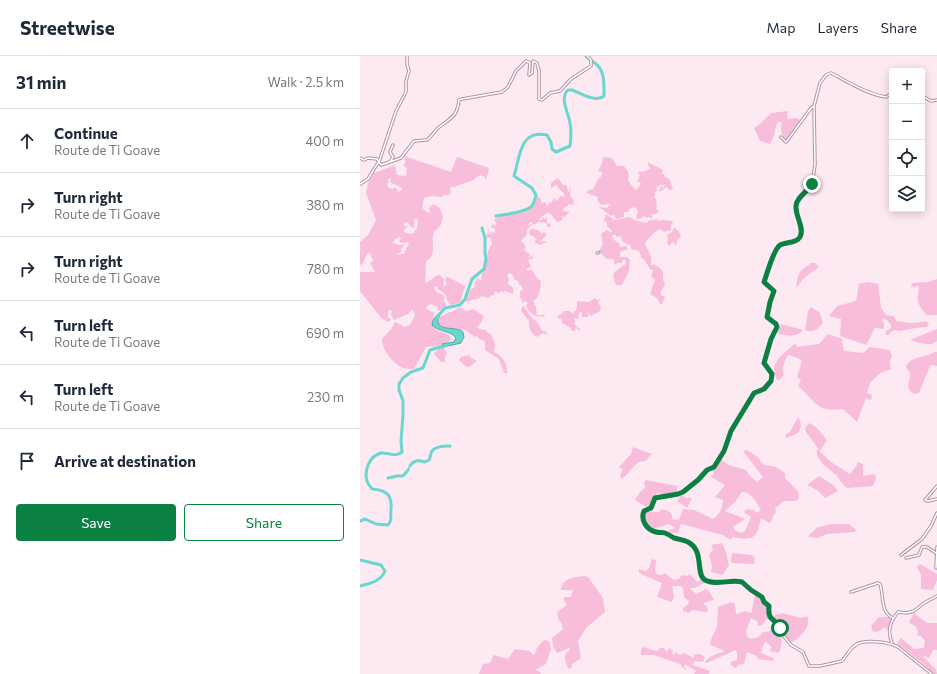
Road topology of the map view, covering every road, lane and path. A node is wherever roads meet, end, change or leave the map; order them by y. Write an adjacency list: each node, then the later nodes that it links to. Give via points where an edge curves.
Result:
1 (407, 56): 10 (street, via 409,71 406,92 396,111)
2 (587, 56): 11 (street, via 591,60 591,66 571,79 560,91 550,93 542,100 539,99 537,63 533,61 532,73 528,75 530,63 526,61 516,71 505,90 459,100 457,112 449,121 427,140 414,141 401,158)
3 (889, 95): 6 (street, via 879,96 831,73 820,83)
4 (925, 98): 5 (street, via 931,101)
5 (937, 100)
6 (814, 106): 7 (street, via 786,142); 24 (street, via 816,152 812,184 796,206 800,237 781,245 776,250 764,282 774,291 767,317 777,327 764,363 772,374 771,381 764,389 754,393 731,431 724,451 714,467 707,470 683,492 655,498 651,508 644,511 642,520 655,532 664,532 689,542 699,554 701,575 704,579 711,582 742,582 762,597 769,606 770,618 778,625 791,645 803,652 810,666 842,661 850,650 862,642)
7 (781, 136)
8 (393, 145): 11 (street, via 390,152 393,157)
9 (360, 158): 10 (street, via 377,159)
10 (379, 162): 11 (street); 12 (street, via 368,179)
11 (390, 162)
12 (360, 184)
13 (937, 486): 14 (street, via 925,500)
14 (937, 499)
15 (937, 512): 18 (street, via 922,539)
16 (937, 547): 17 (street)
17 (936, 553): 19 (street, via 922,547 919,555); 20 (street)
18 (901, 556)
19 (906, 558)
20 (936, 568)
21 (851, 592): 23 (street, via 880,584 883,605)
22 (937, 596): 23 (street, via 914,611 898,612)
23 (893, 618): 24 (street, via 889,628)
24 (892, 643): 25 (street)
25 (932, 674)

